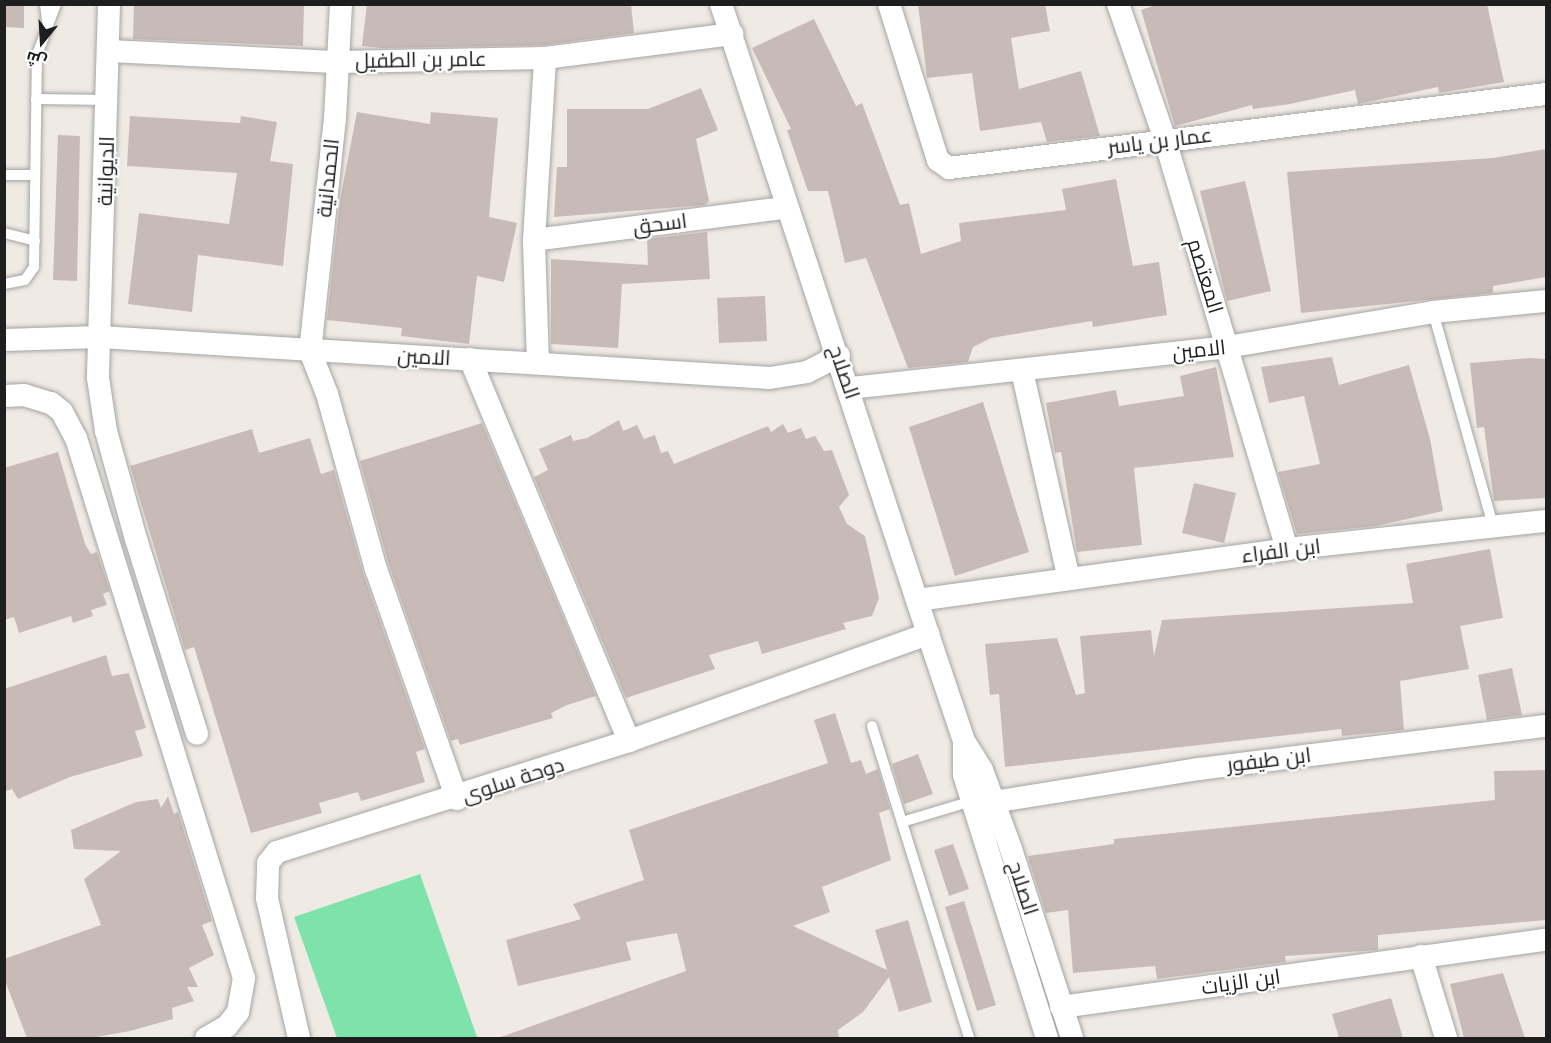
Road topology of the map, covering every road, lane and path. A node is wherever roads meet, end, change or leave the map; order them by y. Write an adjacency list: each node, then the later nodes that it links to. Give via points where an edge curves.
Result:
1 (45, 4): 8 (lane)
2 (56, 4): 8 (lane)
3 (109, 4): 10 (street, الديوانية)
4 (341, 4): 12 (street, الحمدانية)
5 (721, 4): 9 (street, الصلاح)
6 (889, 4): 16 (street, عمار بن ياسر, via 938,160 949,168)
7 (1118, 4): 16 (street, المعتصم)
8 (47, 21): 14 (lane, via 37,55)
9 (732, 34): 11 (street, عامر بن الطفيل); 19 (street, الصلاح)
10 (110, 51): 12 (street, عامر بن الطفيل); 15 (street, الديوانية)
11 (545, 58): 12 (street, عامر بن الطفيل); 21 (street)
12 (339, 62): 29 (street, الحمدانية)
13 (1546, 94): 16 (street, عمار بن ياسر)
14 (36, 99): 15 (lane); 17 (lane)
15 (109, 100): 26 (street, الديوانية)
16 (1165, 140): 28 (street, المعتصم)
17 (35, 174): 18 (lane); 22 (lane)
18 (4, 175)
19 (785, 208): 21 (street, اسحق); 30 (street, الصلاح)
20 (4, 233): 22 (lane)
21 (534, 240): 32 (street)
22 (35, 241): 23 (lane, via 31,274 18,283)
23 (4, 284)
24 (1546, 301): 25 (street, الامين)
25 (1433, 312): 28 (street, الامين); 37 (lane)
26 (100, 338): 27 (street, الامين); 29 (street, الامين); 44 (street, الديوانية, via 98,378 106,431)
27 (4, 340)
28 (1227, 347): 33 (street, الامين); 38 (street, المعتصم)
29 (310, 351): 31 (street, الامين); 46 (street, via 327,394 376,569)
30 (839, 356): 32 (street, الامين, via 807,372 770,378); 34 (street, الصلاح)
31 (470, 359): 32 (street, الامين); 45 (street)
32 (538, 363)
33 (1022, 371): 34 (street, الامين); 39 (street)
34 (851, 388): 40 (street, الصلاح)
35 (4, 396): 52 (street, via 24,395 51,403 71,424 80,449 244,978 238,1012 227,1026)
36 (1546, 521): 37 (street, ابن الفراء)
37 (1493, 525): 38 (street, ابن الفراء)
38 (1287, 549): 39 (street, ابن الفراء)
39 (1069, 579): 40 (street, ابن الفراء)
40 (917, 600): 41 (street, الصلاح)
41 (928, 634): 45 (street, دوحة سلوى); 47 (street, الصلاح, via 964,741 964,776)
42 (872, 726): 48 (lane)
43 (1546, 726): 47 (street, ابن طيفور, via 1199,769)
44 (197, 734)
45 (629, 741): 46 (street, دوحة سلوى)
46 (457, 799): 53 (street, دوحة سلوى, via 277,852 268,863 267,898)
47 (982, 802): 48 (lane); 51 (street, الصلاح); 55 (street, الصلاح)
48 (902, 822): 54 (lane)
49 (1546, 940): 50 (street, ابن الزيات)
50 (1422, 956): 51 (street, ابن الزيات); 57 (street)
51 (1062, 1007): 56 (street, الصلاح)
52 (206, 1038)
53 (299, 1038)
54 (969, 1038)
55 (1047, 1038)
56 (1072, 1038)
57 (1446, 1038)

